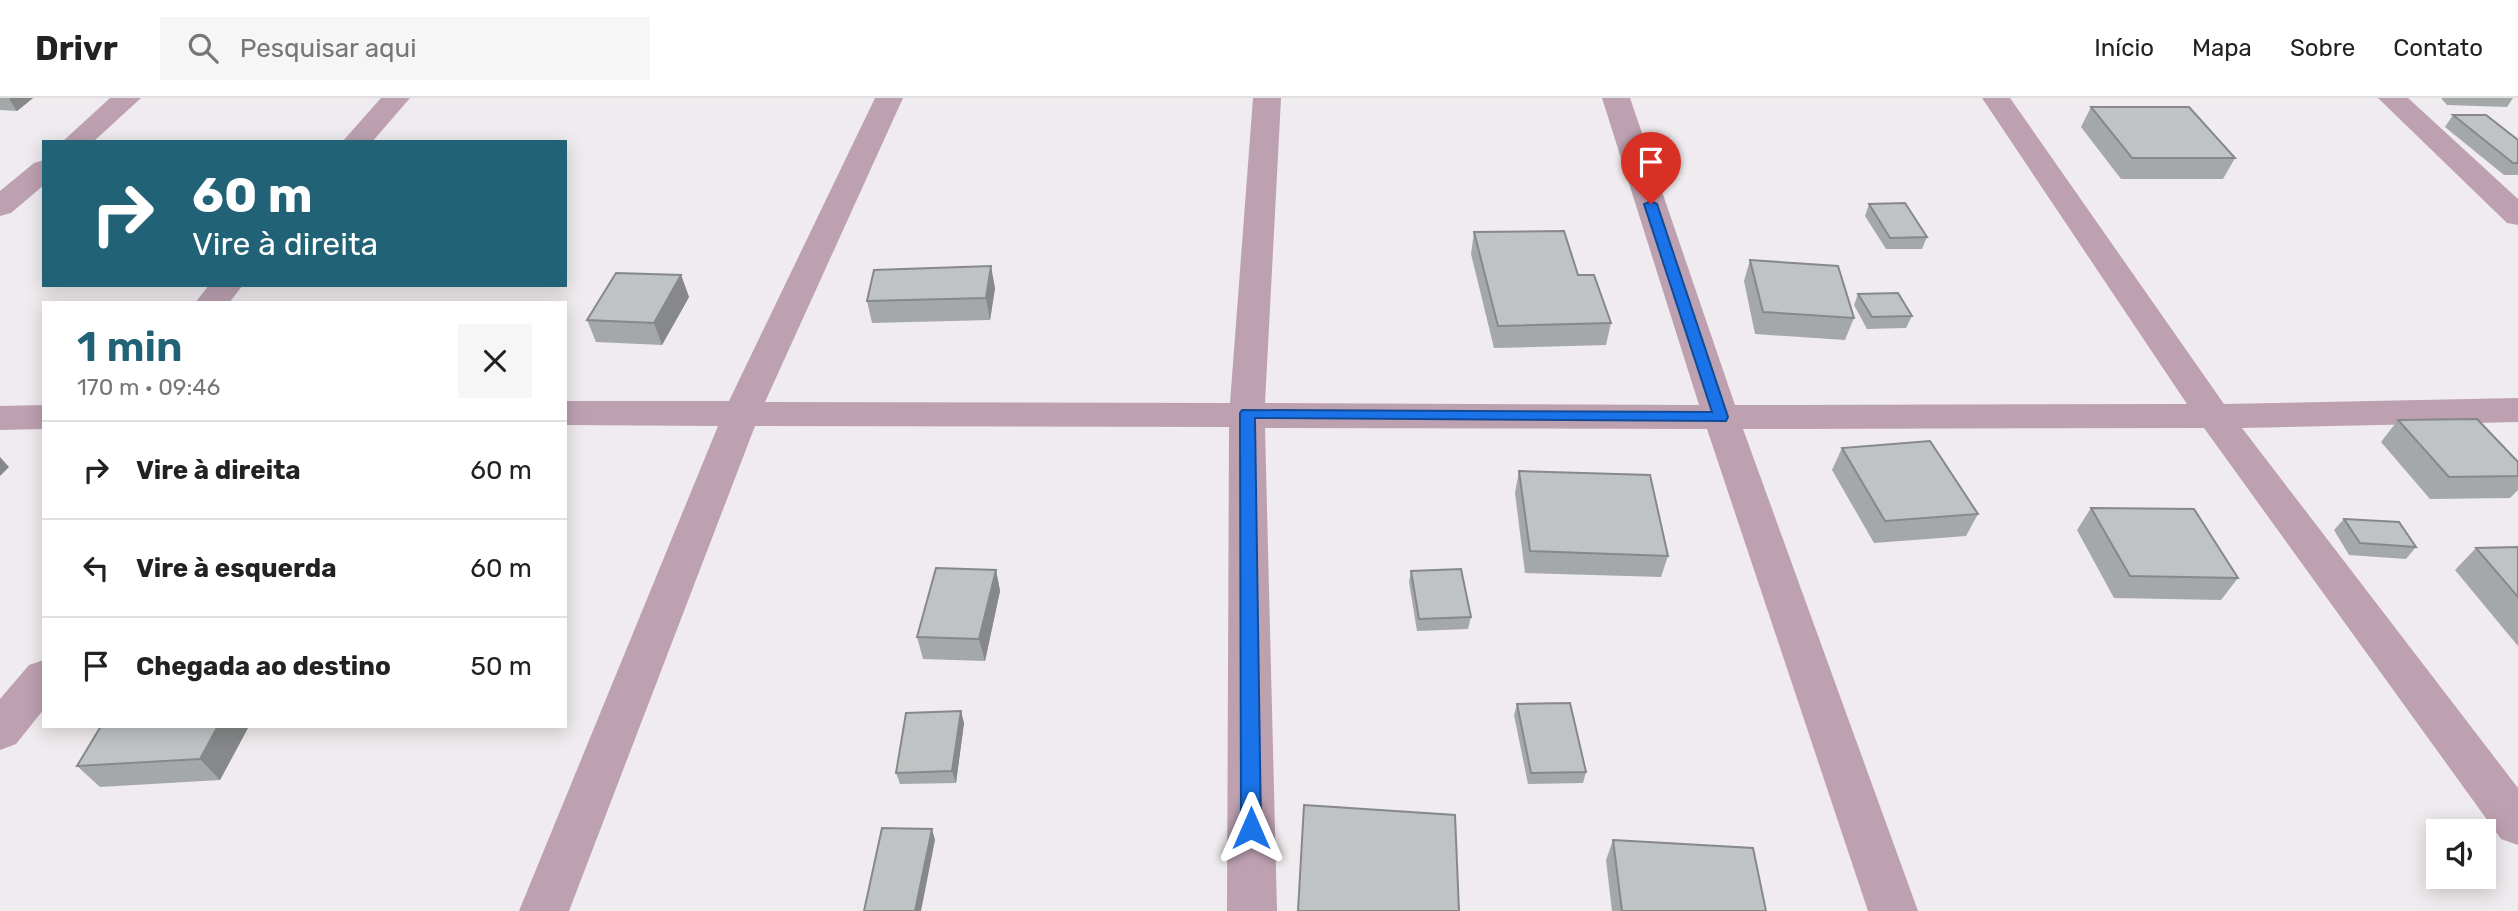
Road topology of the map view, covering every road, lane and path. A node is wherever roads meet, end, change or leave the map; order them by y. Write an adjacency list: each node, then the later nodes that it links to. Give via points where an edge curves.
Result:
1 (127, 98): 8 (street)
2 (396, 98): 9 (street)
3 (889, 98): 18 (street)
4 (1267, 98): 17 (street)
5 (1616, 98): 21 (street)
6 (1996, 98): 19 (street)
7 (2392, 98): 12 (street)
8 (78, 140)
9 (358, 140)
10 (42, 171): 11 (street)
11 (0, 207)
12 (2518, 216)
13 (225, 287): 14 (street)
14 (213, 301)
15 (2518, 410): 19 (street)
16 (567, 413): 18 (street)
17 (1247, 413): 18 (street); 21 (street); 27 (street)
18 (741, 414): 26 (street)
19 (2214, 416): 21 (street); 25 (street)
20 (42, 417): 22 (street)
21 (1721, 417): 28 (street)
22 (0, 418)
23 (42, 680): 24 (street)
24 (0, 732)
25 (2518, 824)
26 (544, 911)
27 (1252, 911)
28 (1893, 911)

